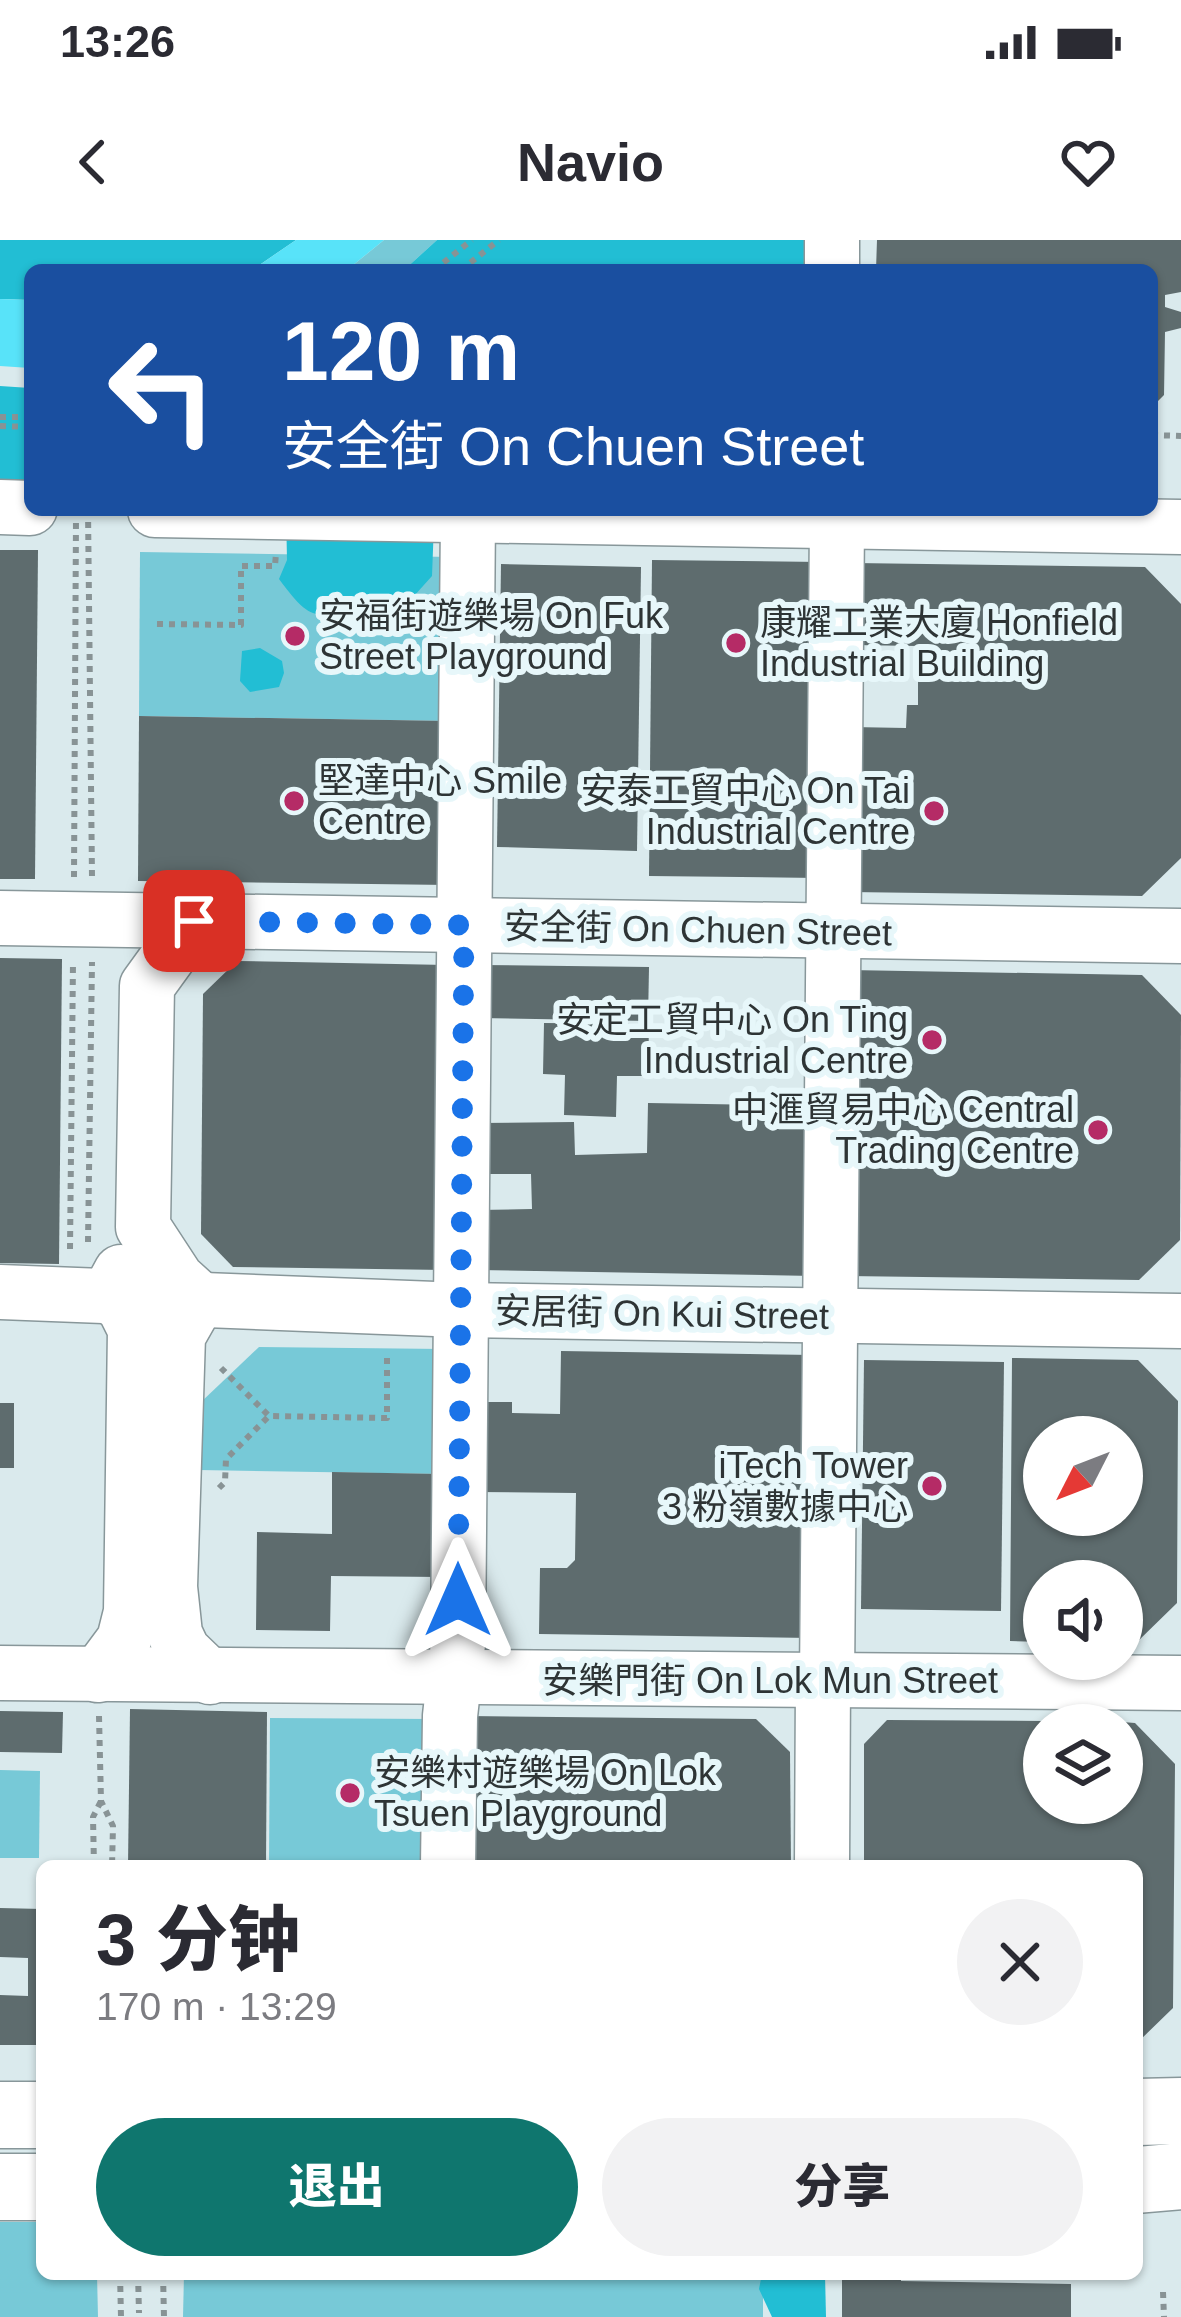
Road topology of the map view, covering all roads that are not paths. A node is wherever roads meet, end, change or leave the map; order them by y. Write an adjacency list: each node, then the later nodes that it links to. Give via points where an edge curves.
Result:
1 (468, 516): 8 (street)
2 (589, 516): 3 (street)
3 (832, 518): 4 (street); 9 (street)
4 (1181, 527)
5 (0, 918): 6 (street, 安全街 On Chuen Street)
6 (92, 920): 7 (street, 安全街 On Chuen Street); 11 (street)
7 (194, 921): 8 (street, 安全街 On Chuen Street); 11 (street)
8 (464, 925): 9 (street, 安全街 On Chuen Street); 16 (street)
9 (833, 931): 10 (street, 安全街 On Chuen Street); 17 (street)
10 (1181, 936)
11 (147, 986): 12 (street)
12 (143, 1227): 14 (street); 15 (street)
13 (0, 1292): 14 (street, 安居街 On Kui Street)
14 (94, 1293): 15 (street, 安居街 On Kui Street); 20 (street, via 124,1307 135,1328 133,1587 124,1640)
15 (199, 1299): 16 (street, 安居街 On Kui Street); 21 (street, via 178,1336 170,1587 175,1634)
16 (461, 1310): 17 (street, 安居街 On Kui Street); 22 (street)
17 (830, 1316): 18 (street, 安居街 On Kui Street); 23 (street)
18 (1181, 1321)
19 (0, 1673): 20 (street, 安樂門街 On Lok Mun Street)
20 (98, 1676): 21 (street, 安樂門街 On Lok Mun Street)
21 (210, 1677): 22 (street, 安樂門街 On Lok Mun Street)
22 (453, 1678): 23 (street, 安樂門街 On Lok Mun Street); 25 (street)
23 (825, 1681): 24 (street, 安樂門街 On Lok Mun Street); 26 (street)
24 (1181, 1683)
25 (448, 1860)
26 (822, 1860)
27 (1181, 2111): 28 (main road)
28 (1143, 2112)
29 (0, 2115): 30 (main road)
30 (36, 2115)
31 (1181, 2176): 32 (main road)
32 (1143, 2179)
33 (0, 2186): 34 (main road)
34 (36, 2187)

